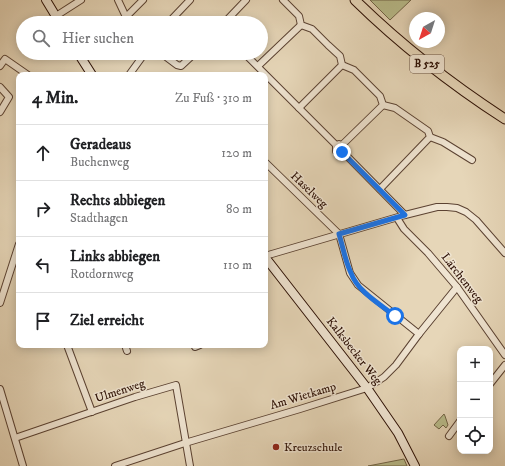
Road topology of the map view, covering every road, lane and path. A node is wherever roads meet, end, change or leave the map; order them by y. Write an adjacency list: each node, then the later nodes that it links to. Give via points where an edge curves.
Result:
1 (46, 0): 9 (street)
2 (81, 0): 10 (street)
3 (118, 0): 11 (street)
4 (143, 0): 12 (street)
5 (190, 0): 13 (street)
6 (246, 0): 14 (street)
7 (283, 0): 15 (street, via 299,16)
8 (355, 0): 35 (main road, B 525, via 394,37 433,68)
9 (56, 16)
10 (63, 16)
11 (126, 16)
12 (127, 16)
13 (175, 16)
14 (231, 16)
15 (301, 25): 16 (street); 23 (street, via 312,29 340,56)
16 (268, 56)
17 (82, 60): 27 (street)
18 (140, 60): 28 (street)
19 (170, 60): 20 (street, via 181,66)
20 (187, 60)
21 (252, 60): 25 (street)
22 (264, 60): 25 (street)
23 (342, 65): 32 (street, via 354,70 380,96); 33 (street)
24 (0, 66): 26 (street, via 5,59)
25 (258, 66): 29 (street)
26 (24, 72)
27 (90, 72)
28 (131, 72)
29 (264, 72)
30 (268, 76): 33 (street)
31 (0, 87): 34 (street, via 9,97)
32 (383, 105): 36 (street, via 395,108 428,131); 37 (street)
33 (299, 108): 37 (street)
34 (0, 112)
35 (505, 119)
36 (430, 137): 38 (street); 40 (street)
37 (340, 147): 40 (street)
38 (472, 160)
39 (268, 165): 43 (street, Haselweg)
40 (380, 189): 41 (street)
41 (405, 215): 42 (street); 45 (street, via 437,207 456,208 476,220)
42 (397, 218): 43 (street); 49 (street, Lärchenweg)
43 (339, 234): 46 (street); 51 (street, via 350,273 358,285)
44 (16, 251): 48 (street)
45 (505, 253)
46 (268, 255)
47 (268, 260): 56 (street, Kalksbecker Weg)
48 (2, 285): 50 (street)
49 (457, 287): 51 (street, Am Wietkamp); 53 (street, Lärchenweg)
50 (0, 303)
51 (419, 334): 56 (street, Am Wietkamp, via 396,365)
52 (68, 348): 58 (street)
53 (505, 355)
54 (505, 365): 55 (street)
55 (492, 382)
56 (367, 388): 62 (street, Am Wietkamp); 66 (street, Kalksbecker Weg, via 398,433)
57 (0, 389): 61 (street)
58 (92, 412): 61 (street, Ulmenweg); 62 (street, Ulmenweg, via 176,385)
59 (457, 425): 60 (street)
60 (449, 436)
61 (14, 438): 63 (street)
62 (185, 443): 64 (street, Am Wietkamp); 65 (street)
63 (23, 466)
64 (116, 466)
65 (190, 466)
66 (415, 466)

